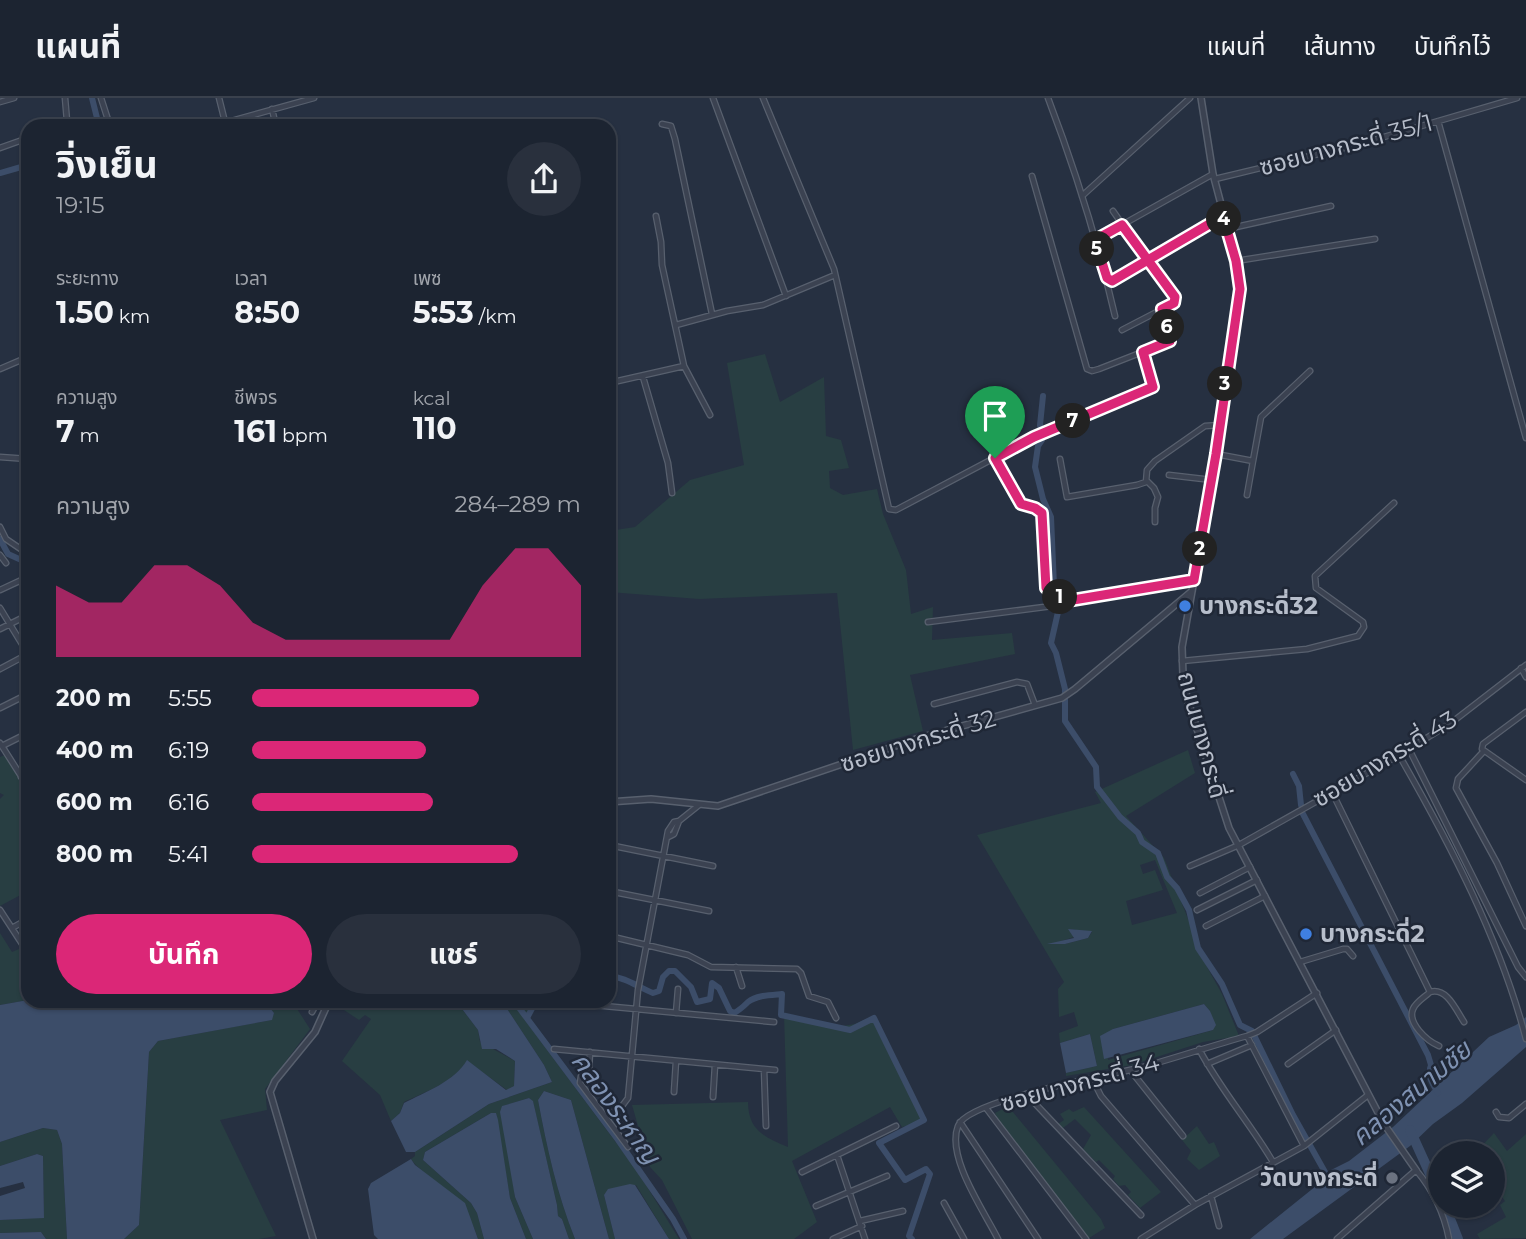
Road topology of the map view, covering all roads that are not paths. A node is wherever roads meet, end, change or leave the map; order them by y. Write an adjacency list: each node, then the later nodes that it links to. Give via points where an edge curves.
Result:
1 (14, 98): 12 (street)
2 (65, 98): 14 (street)
3 (100, 98): 15 (street)
4 (219, 98): 16 (street)
5 (314, 98): 13 (street)
6 (713, 98): 38 (street)
7 (764, 98): 36 (street)
8 (1048, 98): 25 (street)
9 (1189, 98): 25 (street)
10 (1201, 98): 24 (street, ถนนบางกระดี่)
11 (1517, 98): 19 (street, ซอยบางกระดี่ 35/1)
12 (0, 102)
13 (272, 109): 17 (street); 18 (street)
14 (67, 119)
15 (108, 119)
16 (225, 119)
17 (241, 119)
18 (274, 119)
19 (1438, 121): 24 (street, ซอยบางกระดี่ 35/1); 53 (street)
20 (662, 124): 40 (street, via 671,126 675,139)
21 (21, 140): 22 (street)
22 (0, 148)
23 (1032, 176): 44 (street, via 1087,369)
24 (1214, 177): 29 (street, ถนนบางกระดี่); 30 (street, ซอยบางกระดี่ 35/1)
25 (1082, 196): 33 (street)
26 (1331, 206): 31 (street)
27 (1113, 211): 30 (street)
28 (656, 216): 42 (street)
29 (1223, 216): 31 (street, ถนนบางกระดี่); 34 (street)
30 (1122, 225): 33 (street, ซอยบางกระดี่ 35/1); 34 (street)
31 (1227, 229): 35 (street, ถนนบางกระดี่)
32 (1375, 239): 35 (street)
33 (1095, 240): 37 (street)
34 (1149, 261): 37 (street, via 1119,279); 39 (street, via 1175,297 1174,303)
35 (1236, 261): 52 (street, ถนนบางกระดี่, via 1240,289)
36 (835, 275): 38 (street); 57 (street, via 889,509 896,510)
37 (1108, 279): 41 (street)
38 (786, 296): 40 (street)
39 (1162, 309): 43 (street); 44 (street, via 1170,341)
40 (712, 314): 42 (street)
41 (1115, 316)
42 (676, 325): 46 (street)
43 (1122, 330)
44 (1143, 352): 57 (street, via 1152,389 1044,432)
45 (21, 360): 47 (street)
46 (684, 366): 49 (street); 51 (street)
47 (0, 369)
48 (1310, 371): 59 (street, via 1261,417)
49 (643, 377): 50 (street); 63 (street)
50 (616, 381)
51 (710, 415)
52 (1220, 425): 54 (street, ถนนบางกระดี่); 62 (street, via 1208,425 1155,461 1147,470)
53 (1526, 438)
54 (1216, 454): 59 (street); 61 (street, ถนนบางกระดี่)
55 (0, 457): 56 (street)
56 (21, 458)
57 (995, 458): 77 (street, via 1021,504 1042,513 1046,588)
58 (1060, 459): 62 (street, via 1067,497)
59 (1253, 461): 64 (street)
60 (1169, 475): 61 (street)
61 (1212, 480): 74 (street, ถนนบางกระดี่)
62 (1147, 481): 66 (street, via 1158,497)
63 (672, 493)
64 (1247, 495)
65 (1394, 503): 85 (street, via 1315,576 1316,588 1363,622 1358,636 1329,646)
66 (1155, 522)
67 (0, 527): 68 (street)
68 (6, 539): 69 (street); 70 (street)
69 (0, 542)
70 (21, 549)
71 (0, 555): 72 (street)
72 (6, 563)
73 (21, 580): 75 (street)
74 (1194, 580): 76 (street, ถนนบางกระดี่); 77 (street)
75 (0, 590)
76 (1192, 591): 85 (street, ถนนบางกระดี่); 91 (street, ซอยบางกระดี่ 32, via 1065,696)
77 (1067, 601): 80 (street)
78 (0, 608): 81 (street)
79 (21, 618): 81 (street)
80 (928, 622)
81 (9, 624): 82 (street); 83 (street)
82 (0, 629)
83 (21, 643)
84 (21, 658): 87 (street)
85 (1182, 661): 104 (street, ถนนบางกระดี่, via 1187,698 1229,828)
86 (1524, 666): 88 (street); 96 (street, ซอยบางกระดี่ 43)
87 (0, 669)
88 (1526, 677)
89 (21, 698): 92 (street)
90 (934, 704): 91 (street, via 1017,682 1027,684)
91 (1035, 705): 103 (street, ซอยบางกระดี่ 32, via 919,738 727,803)
92 (0, 708)
93 (1526, 712): 97 (street, via 1483,744)
94 (21, 736): 95 (street)
95 (1, 745): 99 (street)
96 (1409, 749): 98 (street, ซอยบางกระดี่ 43); 128 (street)
97 (1483, 752): 100 (street); 120 (street, via 1458,779 1456,788)
98 (1399, 755): 101 (street, ซอยบางกระดี่ 43); 144 (street, via 1468,886)
99 (21, 777)
100 (1526, 780)
101 (1332, 792): 104 (street, ซอยบางกระดี่ 43); 131 (street)
102 (616, 802): 103 (street, ซอยบางกระดี่ 32)
103 (701, 803): 106 (street, via 674,822)
104 (1239, 845): 108 (street, ซอยบางกระดี่ 43); 109 (street, ถนนบางกระดี่)
105 (616, 846): 106 (street)
106 (663, 855): 107 (street); 114 (street)
107 (713, 866)
108 (1190, 866)
109 (1250, 867): 110 (street, ถนนบางกระดี่); 112 (street)
110 (1257, 880): 113 (street, ถนนบางกระดี่); 116 (street)
111 (616, 893): 114 (street)
112 (1200, 893)
113 (1265, 896): 119 (street); 126 (street, ถนนบางกระดี่)
114 (654, 901): 117 (street); 124 (street)
115 (0, 910): 121 (street)
116 (1197, 910)
117 (709, 911)
118 (21, 923): 121 (street)
119 (1206, 926)
120 (1526, 926)
121 (12, 928): 123 (street)
122 (616, 938): 124 (street)
123 (21, 942)
124 (646, 944): 127 (street, via 688,955 711,967); 136 (street)
125 (1353, 956): 126 (street, via 1343,949)
126 (1300, 962): 132 (street, ถนนบางกระดี่)
127 (736, 967): 129 (street); 139 (street, via 797,969 810,996 828,1002)
128 (1526, 977)
129 (742, 986)
130 (678, 989): 138 (street)
131 (1430, 992): 141 (street, via 1444,993); 146 (street, via 1414,1007 1412,1016 1425,1037)
132 (1317, 993): 142 (street, ถนนบางกระดี่); 143 (street, ซอยบางกระดี่ 34)
133 (616, 1007): 136 (street)
134 (314, 1008): 137 (street)
135 (326, 1008): 188 (street, via 315,1032 270,1092)
136 (635, 1009): 138 (street); 150 (street)
137 (312, 1012)
138 (676, 1013): 140 (street)
139 (836, 1018)
140 (774, 1022)
141 (1464, 1022)
142 (1336, 1030): 153 (street); 161 (street, ถนนบางกระดี่)
143 (1252, 1034): 145 (street); 148 (street, ซอยบางกระดี่ 34)
144 (1526, 1039)
145 (1252, 1045): 152 (street); 171 (street)
146 (1439, 1045)
147 (554, 1049): 149 (street)
148 (1199, 1049): 152 (street); 157 (street, ซอยบางกระดี่ 34)
149 (590, 1052): 150 (street); 166 (street, via 589,1070 580,1083)
150 (631, 1056): 151 (street); 166 (street, via 628,1098)
151 (676, 1060): 154 (street); 159 (street)
152 (1207, 1064): 174 (street)
153 (1289, 1064)
154 (715, 1065): 155 (street); 162 (street)
155 (764, 1069): 156 (street); 168 (street)
156 (775, 1070)
157 (1130, 1070): 158 (street, ซอยบางกระดี่ 34); 170 (street)
158 (1092, 1078): 160 (street, ซอยบางกระดี่ 34); 181 (street, via 1101,1096)
159 (674, 1092)
160 (1026, 1094): 164 (street, ซอยบางกระดี่ 34); 184 (street)
161 (1368, 1095): 171 (street); 175 (street, ถนนบางกระดี่)
162 (713, 1097)
163 (1526, 1104): 165 (street, via 1509,1118)
164 (986, 1108): 167 (street, ซอยบางกระดี่ 34); 193 (street)
165 (1496, 1112)
166 (606, 1117): 172 (street)
167 (960, 1121): 187 (street, via 956,1143 961,1164); 192 (street)
168 (766, 1126)
169 (896, 1126): 173 (street)
170 (1183, 1136)
171 (1306, 1144): 174 (street)
172 (628, 1147)
173 (837, 1155): 176 (street); 178 (street)
174 (1273, 1162): 179 (street)
175 (1416, 1170): 195 (street); 196 (street, ถนนบางกระดี่, via 1438,1203)
176 (802, 1172)
177 (887, 1176): 178 (street)
178 (850, 1191): 182 (street); 185 (street)
179 (1211, 1196): 181 (street); 186 (street)
180 (944, 1203): 191 (street)
181 (1195, 1205): 194 (street)
182 (816, 1206)
183 (903, 1211): 185 (street)
184 (1141, 1216)
185 (861, 1224): 189 (street); 190 (street)
186 (1219, 1226)
187 (996, 1238)
188 (313, 1239)
189 (833, 1239)
190 (865, 1239)
191 (964, 1239)
192 (1038, 1239)
193 (1086, 1239)
194 (1140, 1239)
195 (1337, 1239)
196 (1448, 1239)

